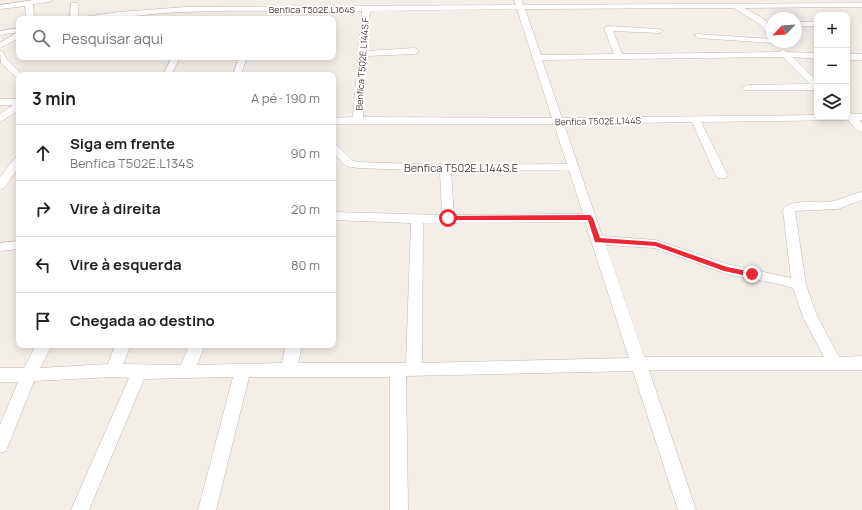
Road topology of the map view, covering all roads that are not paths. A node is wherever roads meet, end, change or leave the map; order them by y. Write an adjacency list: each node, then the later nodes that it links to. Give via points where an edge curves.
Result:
1 (49, 0): 5 (street)
2 (205, 0): 12 (street)
3 (354, 0): 14 (street)
4 (728, 0): 9 (street)
5 (29, 3): 11 (street); 16 (street)
6 (519, 3): 7 (street, Benfica T502E.L164S); 15 (street, Benfica T502E.L164S); 41 (street)
7 (585, 3): 21 (street, Benfica T502E.L164S)
8 (74, 5): 17 (street)
9 (735, 5): 10 (street, Benfica T502E.L164S); 21 (street, Benfica T502E.L164S); 22 (street)
10 (862, 5)
11 (0, 8)
12 (201, 9): 13 (street, Benfica T502E.L164S); 18 (street, Benfica T502E.L164S, via 143,11); 19 (street)
13 (259, 9): 14 (street, Benfica T502E.L164S); 20 (street)
14 (355, 9): 15 (street, Benfica T502E.L164S)
15 (366, 9): 35 (street, Benfica T502E.L144S.F)
16 (30, 16)
17 (74, 16)
18 (107, 16)
19 (198, 16)
20 (256, 16)
21 (606, 17): 26 (street); 37 (street)
22 (766, 22)
23 (802, 24): 24 (street)
24 (814, 24)
25 (16, 30): 27 (street)
26 (659, 32)
27 (0, 33)
28 (699, 36): 30 (street)
29 (16, 37): 31 (street)
30 (766, 40)
31 (0, 46)
32 (781, 48): 36 (street)
33 (415, 51): 35 (street)
34 (0, 54): 44 (street)
35 (362, 54): 59 (street, Benfica T502E.L144S.F)
36 (785, 54): 37 (street); 38 (street); 47 (street)
37 (619, 56): 41 (street)
38 (814, 56)
39 (850, 57): 40 (street)
40 (862, 57)
41 (538, 58): 61 (street)
42 (174, 60): 45 (street)
43 (242, 60): 46 (street)
44 (16, 72)
45 (168, 72)
46 (237, 72)
47 (815, 84)
48 (814, 86): 49 (street)
49 (747, 88)
50 (0, 102): 51 (street)
51 (16, 102)
52 (16, 108): 57 (street)
53 (850, 116): 56 (street, Benfica T502E.L144S)
54 (814, 117): 58 (street, Benfica T502E.L144S)
55 (850, 117): 62 (street)
56 (862, 117)
57 (0, 119)
58 (695, 119): 61 (street, Benfica T502E.L144S); 67 (street)
59 (358, 120): 60 (street, Benfica T502E.L144S); 61 (street, Benfica T502E.L144S)
60 (336, 121)
61 (558, 121): 65 (street)
62 (862, 129)
63 (336, 150): 66 (street, Benfica T502E.L144S.E, via 350,164)
64 (16, 164): 68 (street)
65 (573, 167): 66 (street, Benfica T502E.L144S.E); 72 (street)
66 (445, 168): 71 (street)
67 (722, 176)
68 (0, 185)
69 (862, 196): 77 (street, via 839,205 790,208)
70 (336, 216): 73 (street)
71 (448, 218): 72 (street); 73 (street)
72 (590, 218): 74 (street)
73 (416, 219): 88 (street)
74 (598, 240): 77 (street, via 656,244 726,269); 84 (street)
75 (16, 245): 76 (street)
76 (0, 247)
77 (799, 285): 82 (street, via 810,317)
78 (42, 348): 92 (street)
79 (122, 348): 86 (street)
80 (196, 348): 90 (street)
81 (293, 348): 85 (street)
82 (835, 363): 83 (street); 84 (street)
83 (862, 363)
84 (637, 364): 88 (street); 97 (street)
85 (289, 369): 87 (street); 88 (street)
86 (114, 370): 89 (street); 92 (street)
87 (243, 370): 90 (street); 95 (street)
88 (406, 370): 96 (street)
89 (139, 372): 90 (street); 94 (street)
90 (186, 372)
91 (0, 375): 92 (street)
92 (29, 375): 93 (street)
93 (0, 445)
94 (80, 510)
95 (207, 510)
96 (399, 510)
97 (687, 510)

